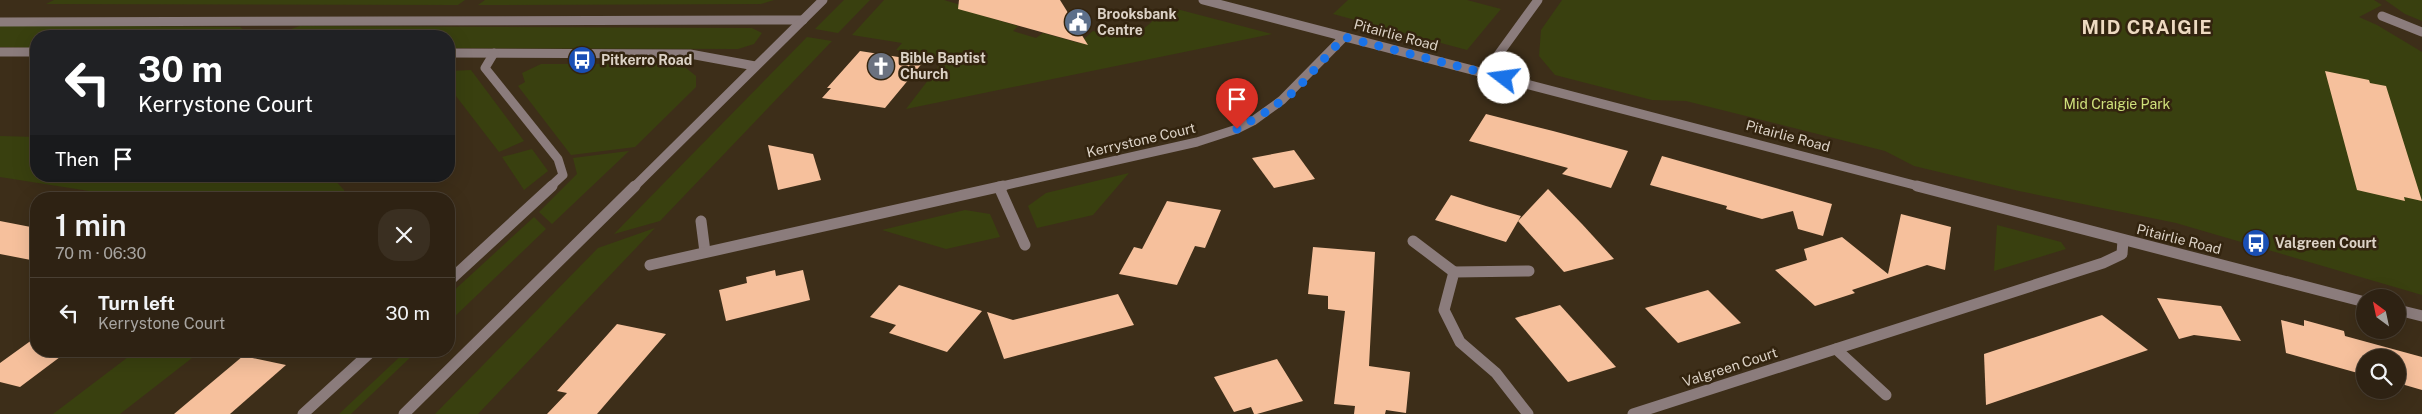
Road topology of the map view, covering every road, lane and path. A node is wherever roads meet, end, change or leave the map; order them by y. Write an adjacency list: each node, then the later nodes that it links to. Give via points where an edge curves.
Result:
1 (823, 0): 5 (street)
2 (1202, 0): 8 (street, Pitairlie Road)
3 (1538, 0): 14 (street)
4 (2382, 16): 7 (street)
5 (803, 20): 6 (street); 13 (street)
6 (0, 22)
7 (2422, 32)
8 (1344, 37): 14 (street, Pitairlie Road); 15 (street, Kerrystone Court, via 1295,91 1237,129 1197,142)
9 (0, 52): 10 (street)
10 (30, 52)
11 (494, 52): 12 (street); 13 (street, via 690,54); 24 (street, via 485,68 558,159 562,176)
12 (455, 53)
13 (755, 66): 32 (street)
14 (1485, 73): 17 (street, Pitairlie Road)
15 (999, 187): 19 (street); 20 (street, Kerrystone Court)
16 (701, 221): 20 (street)
17 (2123, 240): 25 (street, Pitairlie Road); 28 (street, Valgreen Court, via 2122,254 2103,263)
18 (1414, 241): 23 (street)
19 (1026, 245)
20 (706, 252): 21 (street, Kerrystone Court)
21 (650, 265)
22 (1529, 271): 23 (street)
23 (1454, 272): 33 (street, via 1444,310 1460,342 1496,373)
24 (455, 275)
25 (2356, 300)
26 (2406, 312): 27 (street)
27 (2422, 316)
28 (1836, 349): 30 (street); 34 (street, Valgreen Court)
29 (365, 357): 31 (street)
30 (1886, 395)
31 (303, 414)
32 (404, 414)
33 (1528, 414)
34 (1633, 414)

